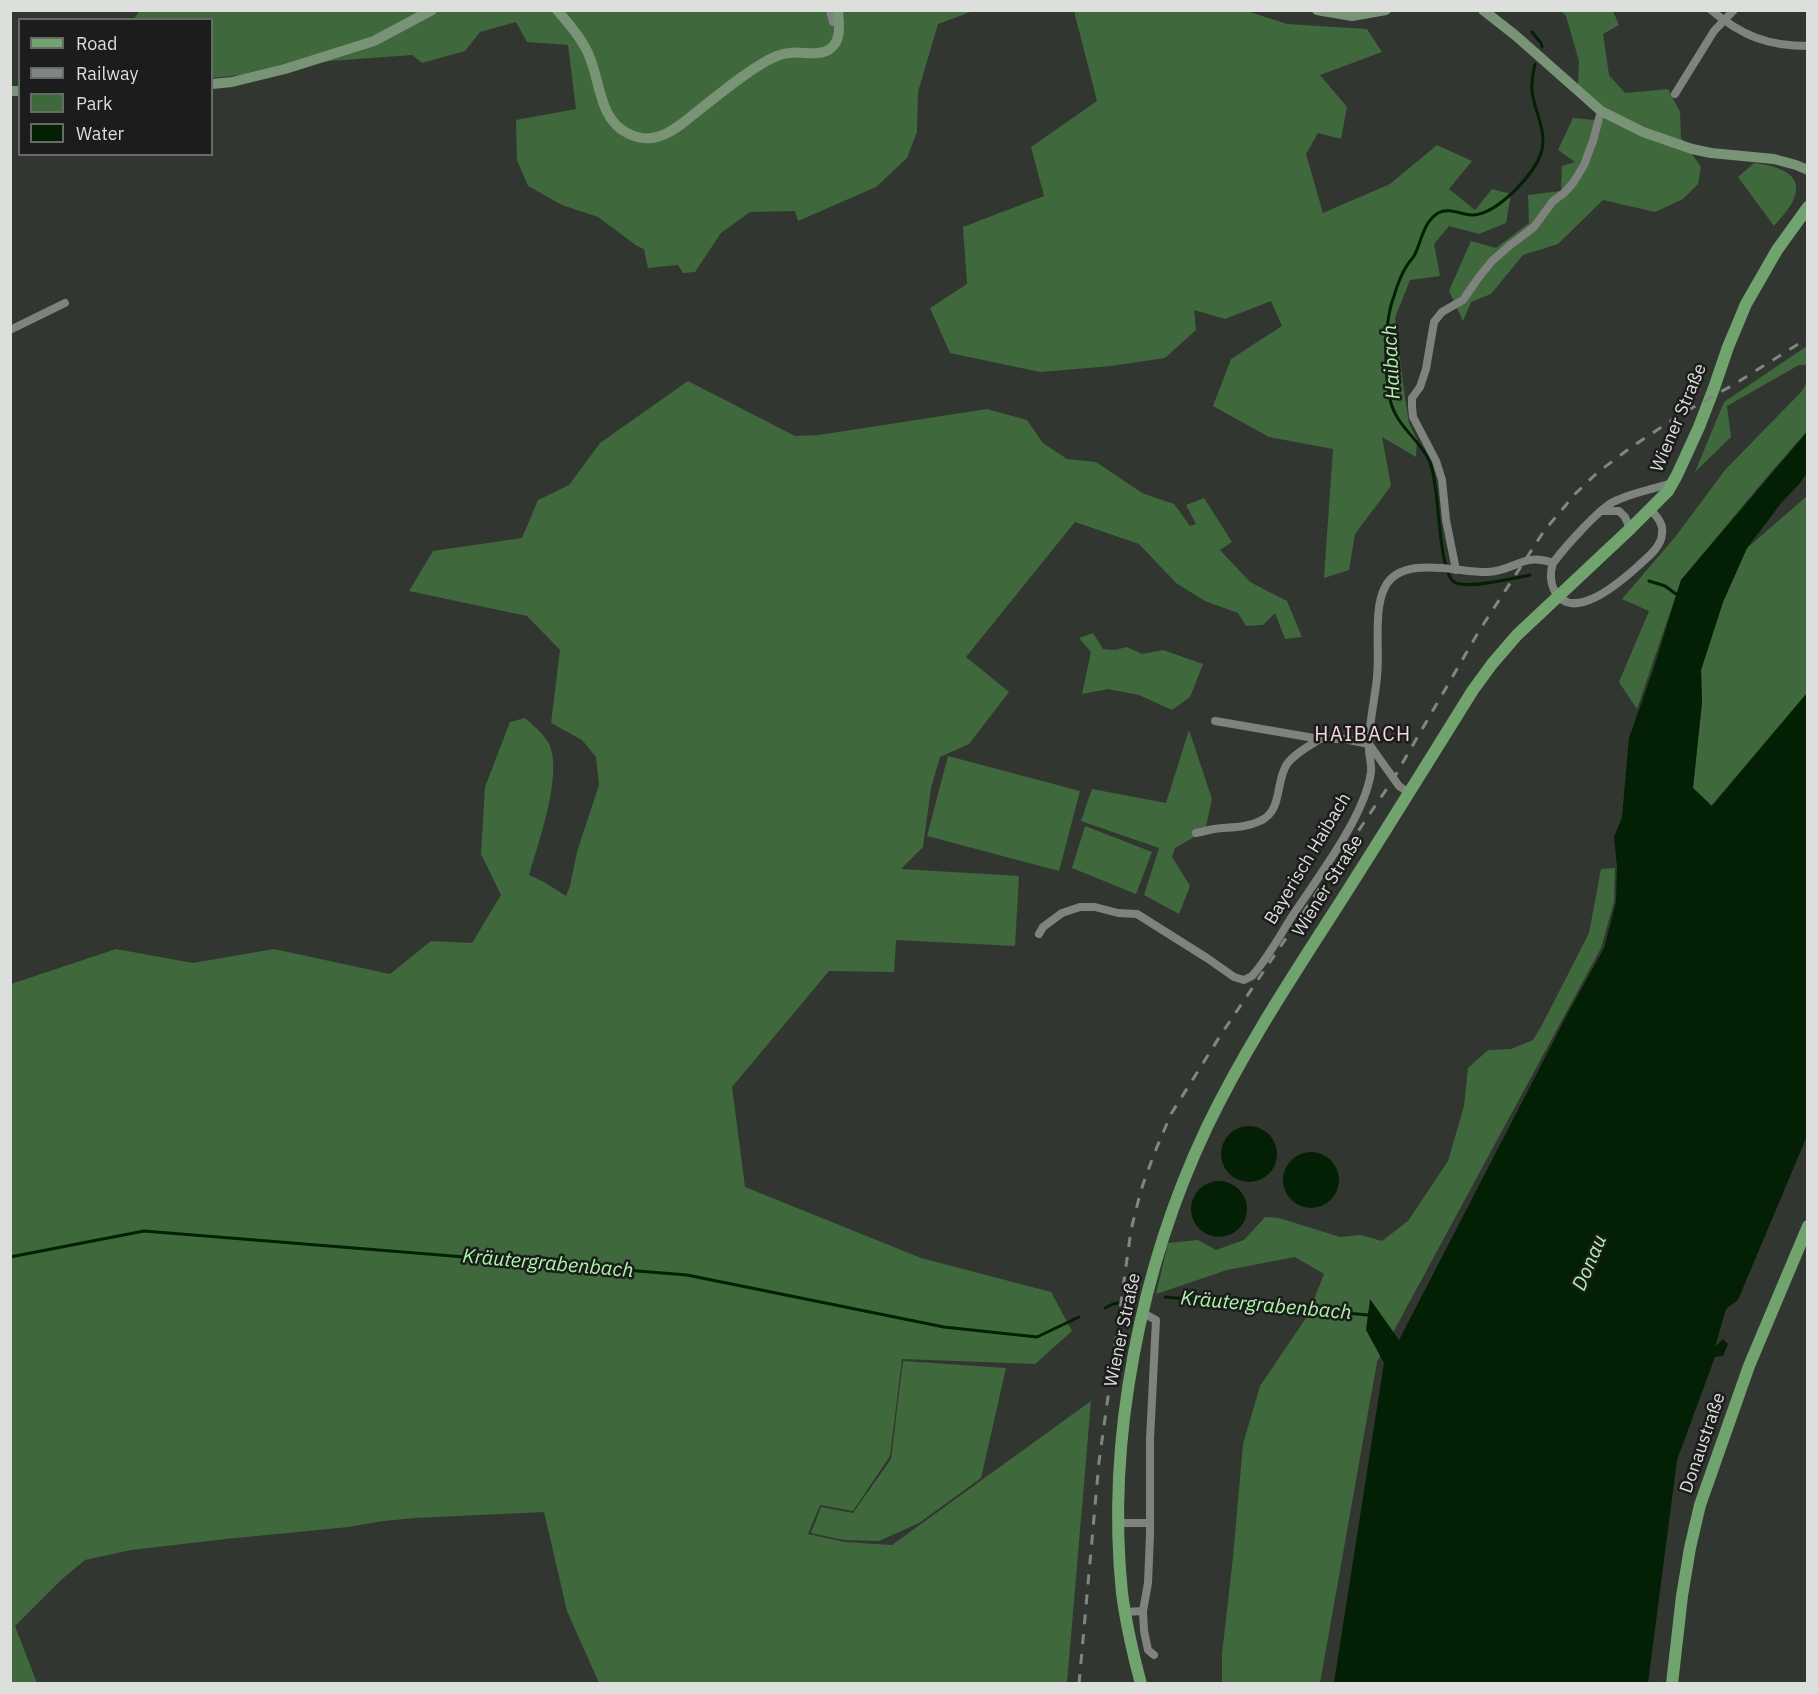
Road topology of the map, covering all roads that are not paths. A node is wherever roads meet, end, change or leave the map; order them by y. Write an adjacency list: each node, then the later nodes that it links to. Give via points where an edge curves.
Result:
1 (432, 10): 12 (main road, via 374,40 285,69)
2 (557, 10): 9 (main road, via 586,48 610,117 626,132 644,138 662,136 774,57 830,49 838,38)
3 (830, 10): 9 (street, via 833,22)
4 (1317, 10): 5 (main road, via 1352,16)
5 (1386, 10)
6 (1483, 10): 14 (main road)
7 (1712, 10): 10 (street)
8 (1734, 10): 10 (street)
9 (839, 16)
10 (1724, 21): 11 (street, via 1761,40); 13 (street)
11 (1808, 46)
12 (213, 84)
13 (1675, 94)
14 (1602, 111): 15 (main road, via 1643,132 1692,149 1774,159); 24 (street, via 1584,165 1573,183 1553,201 1534,227 1492,261 1462,300 1434,322 1426,369 1412,398 1412,407 1442,480)
15 (1808, 170)
16 (1808, 207): 19 (main road, Wiener Straße, via 1746,304)
17 (65, 303): 18 (street)
18 (10, 330)
19 (1673, 483): 20 (main road, Wiener Straße); 21 (street, via 1628,496)
20 (1651, 510): 22 (main road, Wiener Straße); 23 (street, via 1662,525 1660,543 1619,583 1599,596 1575,602 1561,599 1551,581)
21 (1601, 511): 22 (street, via 1619,511); 23 (street)
22 (1630, 530): 28 (main road, Wiener Straße, via 1516,635 1473,690)
23 (1553, 563): 24 (street, Bayerisch Haibach, via 1531,559 1492,572)
24 (1453, 570): 27 (street, Bayerisch Haibach, via 1412,568 1385,585 1379,604 1377,675)
25 (1215, 721): 26 (street)
26 (1320, 738): 27 (street); 29 (street, via 1287,765 1276,805 1262,821)
27 (1368, 744): 28 (street, via 1399,786); 30 (street, Bayerisch Haibach, via 1371,770 1359,811 1249,978 1234,977 1137,914 1080,907 1062,913 1042,927)
28 (1409, 793): 32 (main road, Wiener Straße, via 1278,999 1225,1091 1184,1179)
29 (1196, 833)
30 (1039, 934)
31 (1808, 1226): 39 (main road, Donaustraße, via 1749,1366 1700,1505 1682,1596)
32 (1143, 1313): 33 (main road, Wiener Straße, via 1126,1408); 34 (street, via 1156,1320)
33 (1119, 1523): 34 (street); 36 (main road, Wiener Straße)
34 (1150, 1523): 35 (street)
35 (1143, 1611): 36 (street); 37 (street, via 1148,1650)
36 (1125, 1612): 38 (main road, Wiener Straße)
37 (1154, 1655)
38 (1141, 1683)
39 (1672, 1683)

